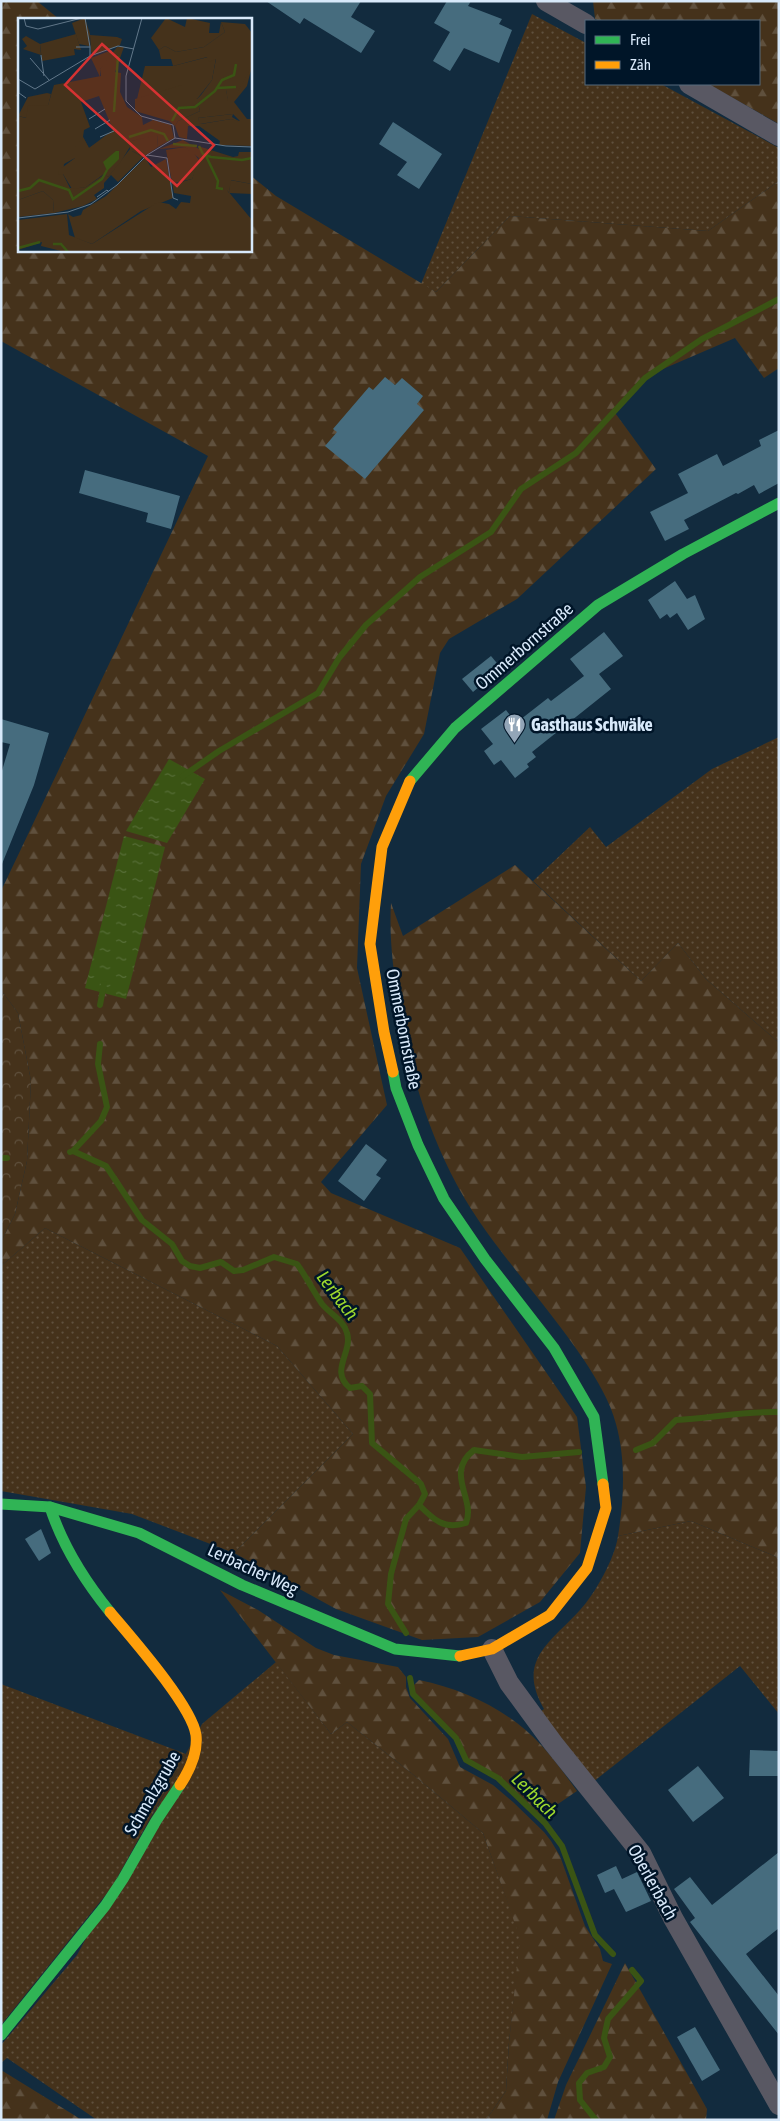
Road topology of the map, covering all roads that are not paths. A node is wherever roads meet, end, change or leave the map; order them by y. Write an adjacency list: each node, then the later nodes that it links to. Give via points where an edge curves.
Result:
1 (546, 1): 2 (street)
2 (585, 23)
3 (691, 85): 4 (street)
4 (779, 136)
5 (779, 503): 8 (street, Ommerbornstraße, via 683,554 598,605 463,722 409,782 382,847 370,944 396,1088 444,1199 485,1259 554,1348 594,1417 606,1508 587,1568 550,1615)
6 (1, 1504): 7 (street, Lerbacher Weg)
7 (50, 1507): 8 (street, Lerbacher Weg, via 140,1533 242,1585 395,1649 457,1657); 9 (street, Schmalzgrube, via 75,1566 185,1711 196,1733 196,1751 192,1766 119,1885 75,1946)
8 (492, 1649): 10 (street, Oberlerbach, via 508,1683 641,1853 673,1918)
9 (1, 2035)
10 (779, 2105)

